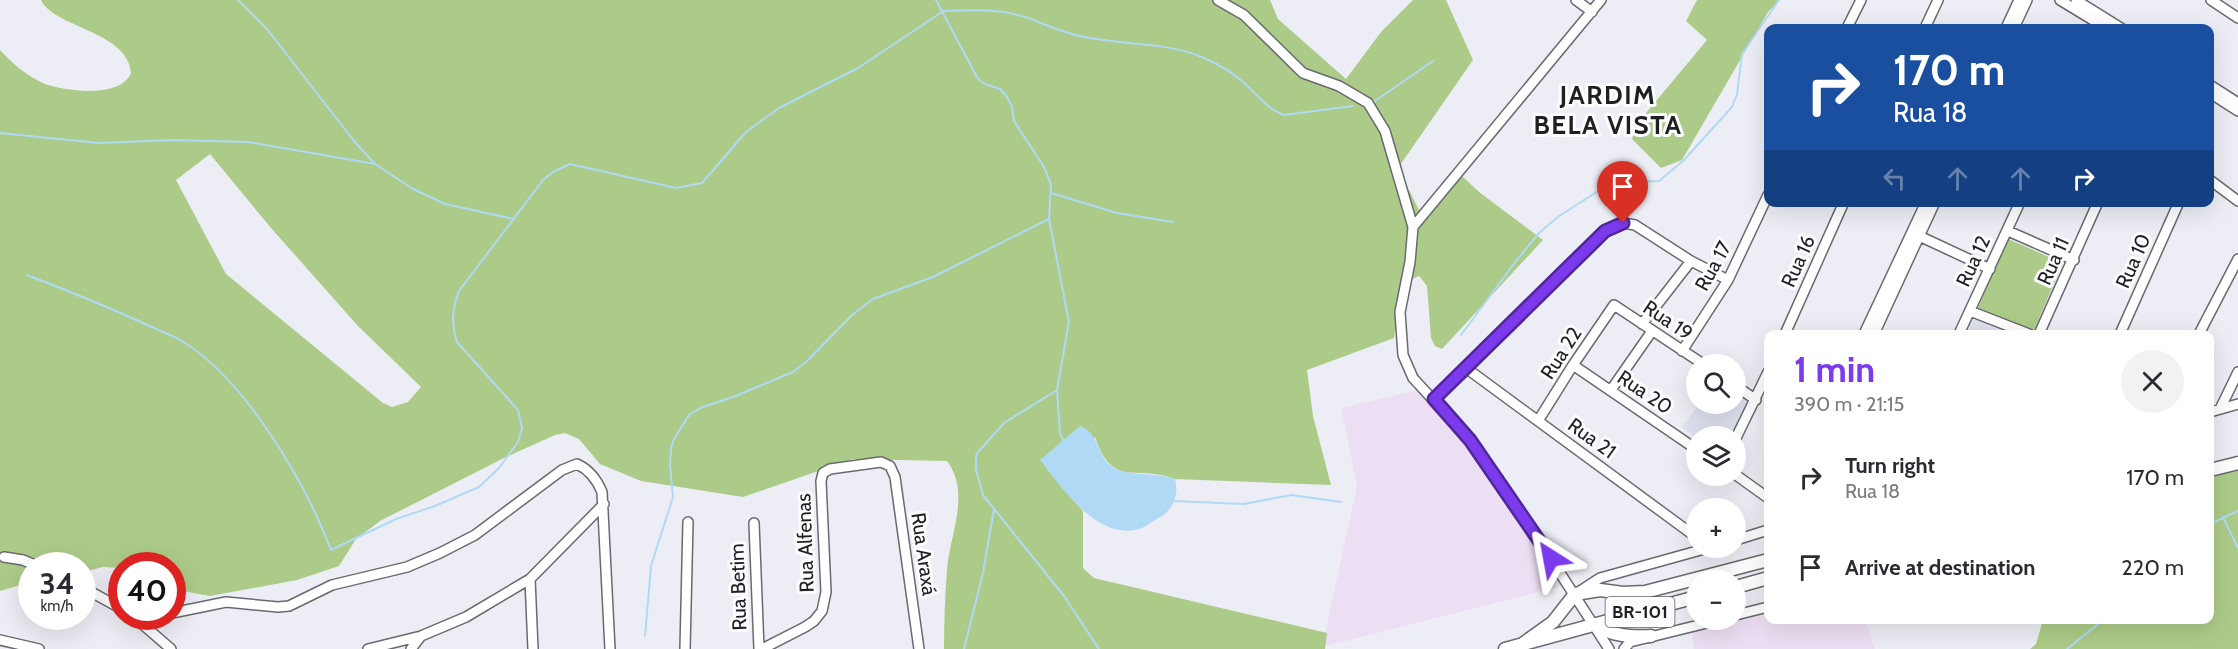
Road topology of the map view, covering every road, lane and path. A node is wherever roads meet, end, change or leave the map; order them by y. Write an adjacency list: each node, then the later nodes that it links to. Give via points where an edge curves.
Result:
1 (1218, 0): 32 (street, via 1244,15 1303,73 1339,86 1368,103 1385,131)
2 (1576, 0): 11 (street)
3 (1601, 0): 11 (street)
4 (1861, 0): 13 (street)
5 (1938, 0): 14 (street)
6 (2019, 0): 15 (street)
7 (2027, 0): 16 (street)
8 (2060, 0): 17 (street)
9 (2076, 0): 18 (street)
10 (2211, 0): 12 (street)
11 (1592, 12): 32 (street)
12 (2238, 18)
13 (1849, 24)
14 (1927, 24)
15 (2008, 24)
16 (2016, 24)
17 (2099, 24)
18 (2115, 24)
19 (2214, 88): 21 (street)
20 (2214, 96): 22 (street)
21 (2238, 103)
22 (2238, 111)
23 (2214, 183): 24 (street)
24 (2238, 201)
25 (1764, 204): 39 (street, Rua 17)
26 (1842, 207): 43 (street, Rua 16)
27 (1924, 207): 34 (street)
28 (1932, 207): 34 (street)
29 (2018, 207): 33 (street, Rua 12)
30 (2096, 207): 36 (street, Rua 11)
31 (2177, 207): 49 (street, Rua 10)
32 (1413, 227): 60 (street, via 1400,312 1403,355 1413,378)
33 (2008, 231): 36 (street); 38 (street, Rua 12)
34 (1916, 234): 38 (street); 44 (street); 45 (street)
35 (2238, 259): 50 (street)
36 (2074, 260): 48 (street, Rua 11)
37 (1691, 261): 39 (street); 42 (street); 55 (street, via 1635,225 1623,223 1605,231)
38 (1990, 269): 41 (street, Rua 12)
39 (1728, 280): 52 (street, Rua 17)
40 (1614, 305): 42 (street, Rua 19); 54 (street, Rua 22)
41 (1970, 310): 46 (street, Rua 12); 47 (street)
42 (1642, 324): 51 (street, Rua 19)
43 (1787, 330)
44 (1866, 330)
45 (1876, 330)
46 (1961, 330)
47 (2019, 330)
48 (2041, 330)
49 (2122, 330)
50 (2201, 330)
51 (1652, 331): 52 (street, Rua 19); 58 (street)
52 (1682, 351): 53 (street, Rua 19)
53 (1687, 354)
54 (1573, 365): 58 (street, Rua 20); 65 (street, Rua 22)
55 (1466, 368): 60 (street); 65 (street, Rua 21)
56 (2238, 372): 63 (street)
57 (1764, 381): 61 (street)
58 (1611, 390): 67 (street, Rua 20)
59 (1746, 393): 61 (street)
60 (1434, 399): 88 (street, via 1470,440)
61 (1756, 400): 66 (street)
62 (2238, 404): 63 (street)
63 (2220, 409): 64 (street)
64 (2214, 411)
65 (1538, 421): 76 (street, Rua 21)
66 (1742, 426)
67 (1686, 442)
68 (2238, 463): 70 (main road)
69 (890, 466): 108 (street, Rua Alfenas, via 881,462 823,473 826,592 822,611 805,627); 109 (street, Rua Araxá, via 895,477)
70 (2214, 469)
71 (1746, 482): 72 (street)
72 (1764, 495)
73 (604, 504): 84 (street); 91 (street, via 595,478 584,467 570,465 475,535 414,564 332,585 289,606 225,602); 106 (street)
74 (688, 522): 107 (street)
75 (754, 523): 108 (street, Rua Betim)
76 (1686, 530)
77 (1764, 531): 78 (street)
78 (1746, 537)
79 (1686, 554): 83 (street)
80 (4, 557): 81 (street)
81 (18, 559)
82 (1764, 561): 87 (main road, via 1645,592)
83 (1617, 572): 87 (street); 88 (street)
84 (530, 579): 96 (street, via 466,616); 105 (street)
85 (1764, 579): 86 (main road)
86 (1746, 584)
87 (1623, 592): 88 (main road)
88 (1575, 594): 93 (street); 99 (main road, via 1553,622)
89 (1686, 602): 93 (main road, BR-101)
90 (1764, 608): 92 (street)
91 (186, 611)
92 (1746, 612)
93 (1593, 624): 97 (main road, via 1615,635); 99 (main road, BR-101); 111 (street)
94 (1686, 628): 97 (street)
95 (149, 630): 102 (street)
96 (421, 636): 103 (street); 104 (street)
97 (1651, 636): 100 (street)
98 (0, 640): 101 (street)
99 (1521, 645): 110 (main road, BR-101)
100 (1627, 645): 111 (street)
101 (39, 649)
102 (171, 649)
103 (368, 649)
104 (411, 649)
105 (533, 649)
106 (610, 649)
107 (685, 649)
108 (760, 649)
109 (919, 649)
110 (1505, 649)
111 (1608, 649)

